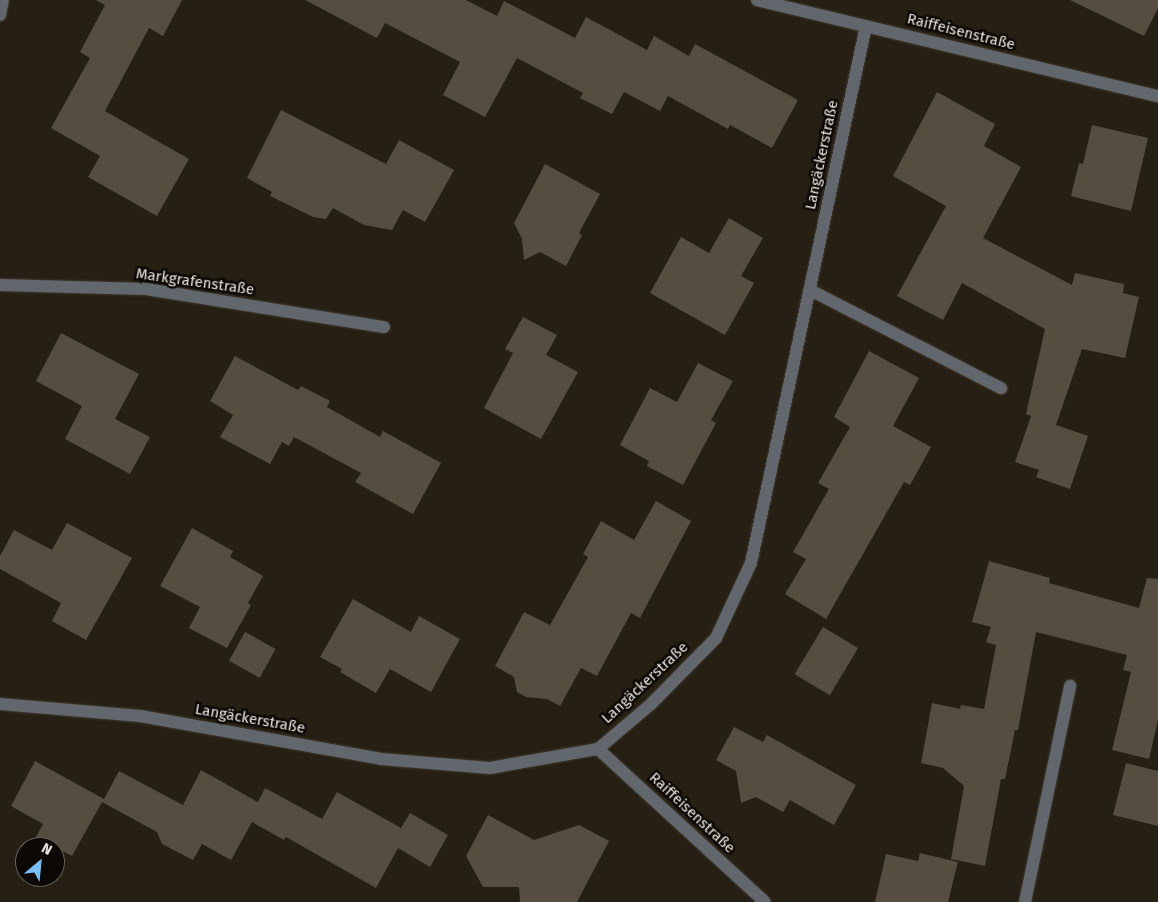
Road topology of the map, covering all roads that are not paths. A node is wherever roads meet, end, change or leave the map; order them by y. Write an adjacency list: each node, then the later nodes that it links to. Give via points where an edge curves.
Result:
1 (3, 0): 3 (street)
2 (757, 0): 4 (street, Raiffeisenstraße)
3 (0, 15)
4 (866, 26): 5 (street, Raiffeisenstraße); 7 (street, Langäckerstraße)
5 (1158, 96)
6 (0, 285): 8 (street, Markgrafenstraße, via 146,289)
7 (810, 290): 9 (street); 12 (street, Langäckerstraße, via 751,563 716,638 651,704)
8 (384, 327)
9 (1001, 388)
10 (1070, 686): 14 (street)
11 (0, 704): 12 (street, Langäckerstraße, via 140,716 382,759 490,768)
12 (598, 749): 13 (street, Raiffeisenstraße)
13 (765, 902)
14 (1025, 902)

